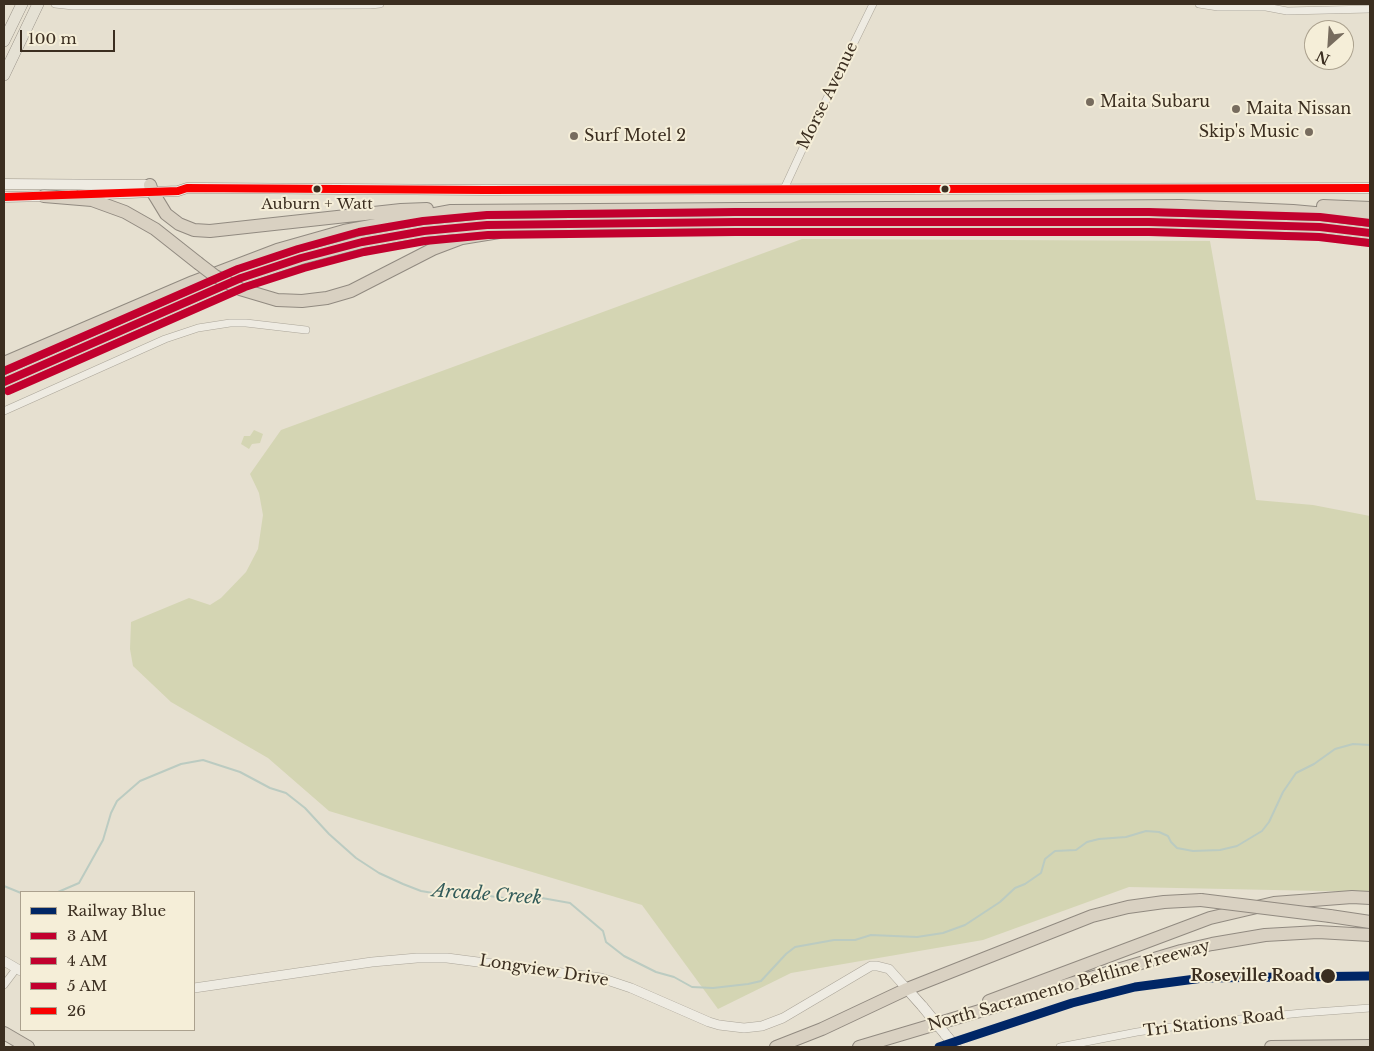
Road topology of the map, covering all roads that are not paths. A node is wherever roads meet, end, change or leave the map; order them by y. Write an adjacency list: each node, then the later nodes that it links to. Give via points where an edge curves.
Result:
1 (22, 4): 9 (main road)
2 (38, 4): 10 (main road)
3 (56, 4): 7 (street)
4 (380, 4): 7 (street)
5 (873, 4): 14 (street, Morse Avenue)
6 (1199, 4): 8 (street, via 1287,11)
7 (117, 5)
8 (1370, 9)
9 (4, 41)
10 (4, 75)
11 (4, 184): 12 (main road)
12 (151, 188): 14 (main road, via 178,191 187,188); 15 (main road); 19 (highway, via 166,214 194,230 210,231 401,210)
13 (1370, 188): 14 (main road)
14 (784, 189)
15 (44, 196): 16 (main road); 21 (highway, bridge, via 92,200 124,212 155,229 215,276 240,289 277,300 327,298 352,291 433,249 462,238)
16 (4, 197)
17 (1216, 207): 18 (highway); 19 (highway); 20 (highway)
18 (1370, 208)
19 (452, 211): 26 (highway, via 344,231 277,250)
20 (1370, 218)
21 (590, 224): 22 (highway, via 1149,222); 27 (highway, via 487,225 424,231 362,242 301,258 241,278)
22 (1320, 227): 23 (highway); 24 (highway)
23 (1370, 232)
24 (1370, 242)
25 (306, 330): 28 (street, via 246,323 198,328 165,339)
26 (4, 363)
27 (4, 383)
28 (4, 411)
29 (1370, 898): 38 (highway, via 1274,903 1210,918 990,1001)
30 (1370, 922): 36 (highway, bridge, via 1201,900 1128,907 1092,916)
31 (1370, 934): 38 (highway, North Sacramento Beltline Freeway, via 1265,935 1212,944)
32 (4, 962): 33 (street)
33 (18, 970): 34 (street)
34 (4, 985)
35 (195, 988): 36 (street, Longview Drive, via 387,960 462,960 601,978 709,1022 733,1028 762,1026 783,1018 871,966 889,969)
36 (908, 989): 44 (highway); 46 (main road, Longview Drive, bridge)
37 (1370, 1008): 47 (street, Tri Stations Road, via 1200,1023)
38 (974, 1014): 45 (highway, North Sacramento Beltline Freeway)
39 (4, 1033): 43 (highway)
40 (4, 1042): 42 (highway)
41 (1370, 1046): 48 (highway)
42 (23, 1047)
43 (28, 1047)
44 (776, 1047)
45 (859, 1047)
46 (956, 1047)
47 (1060, 1047)
48 (1271, 1047)

